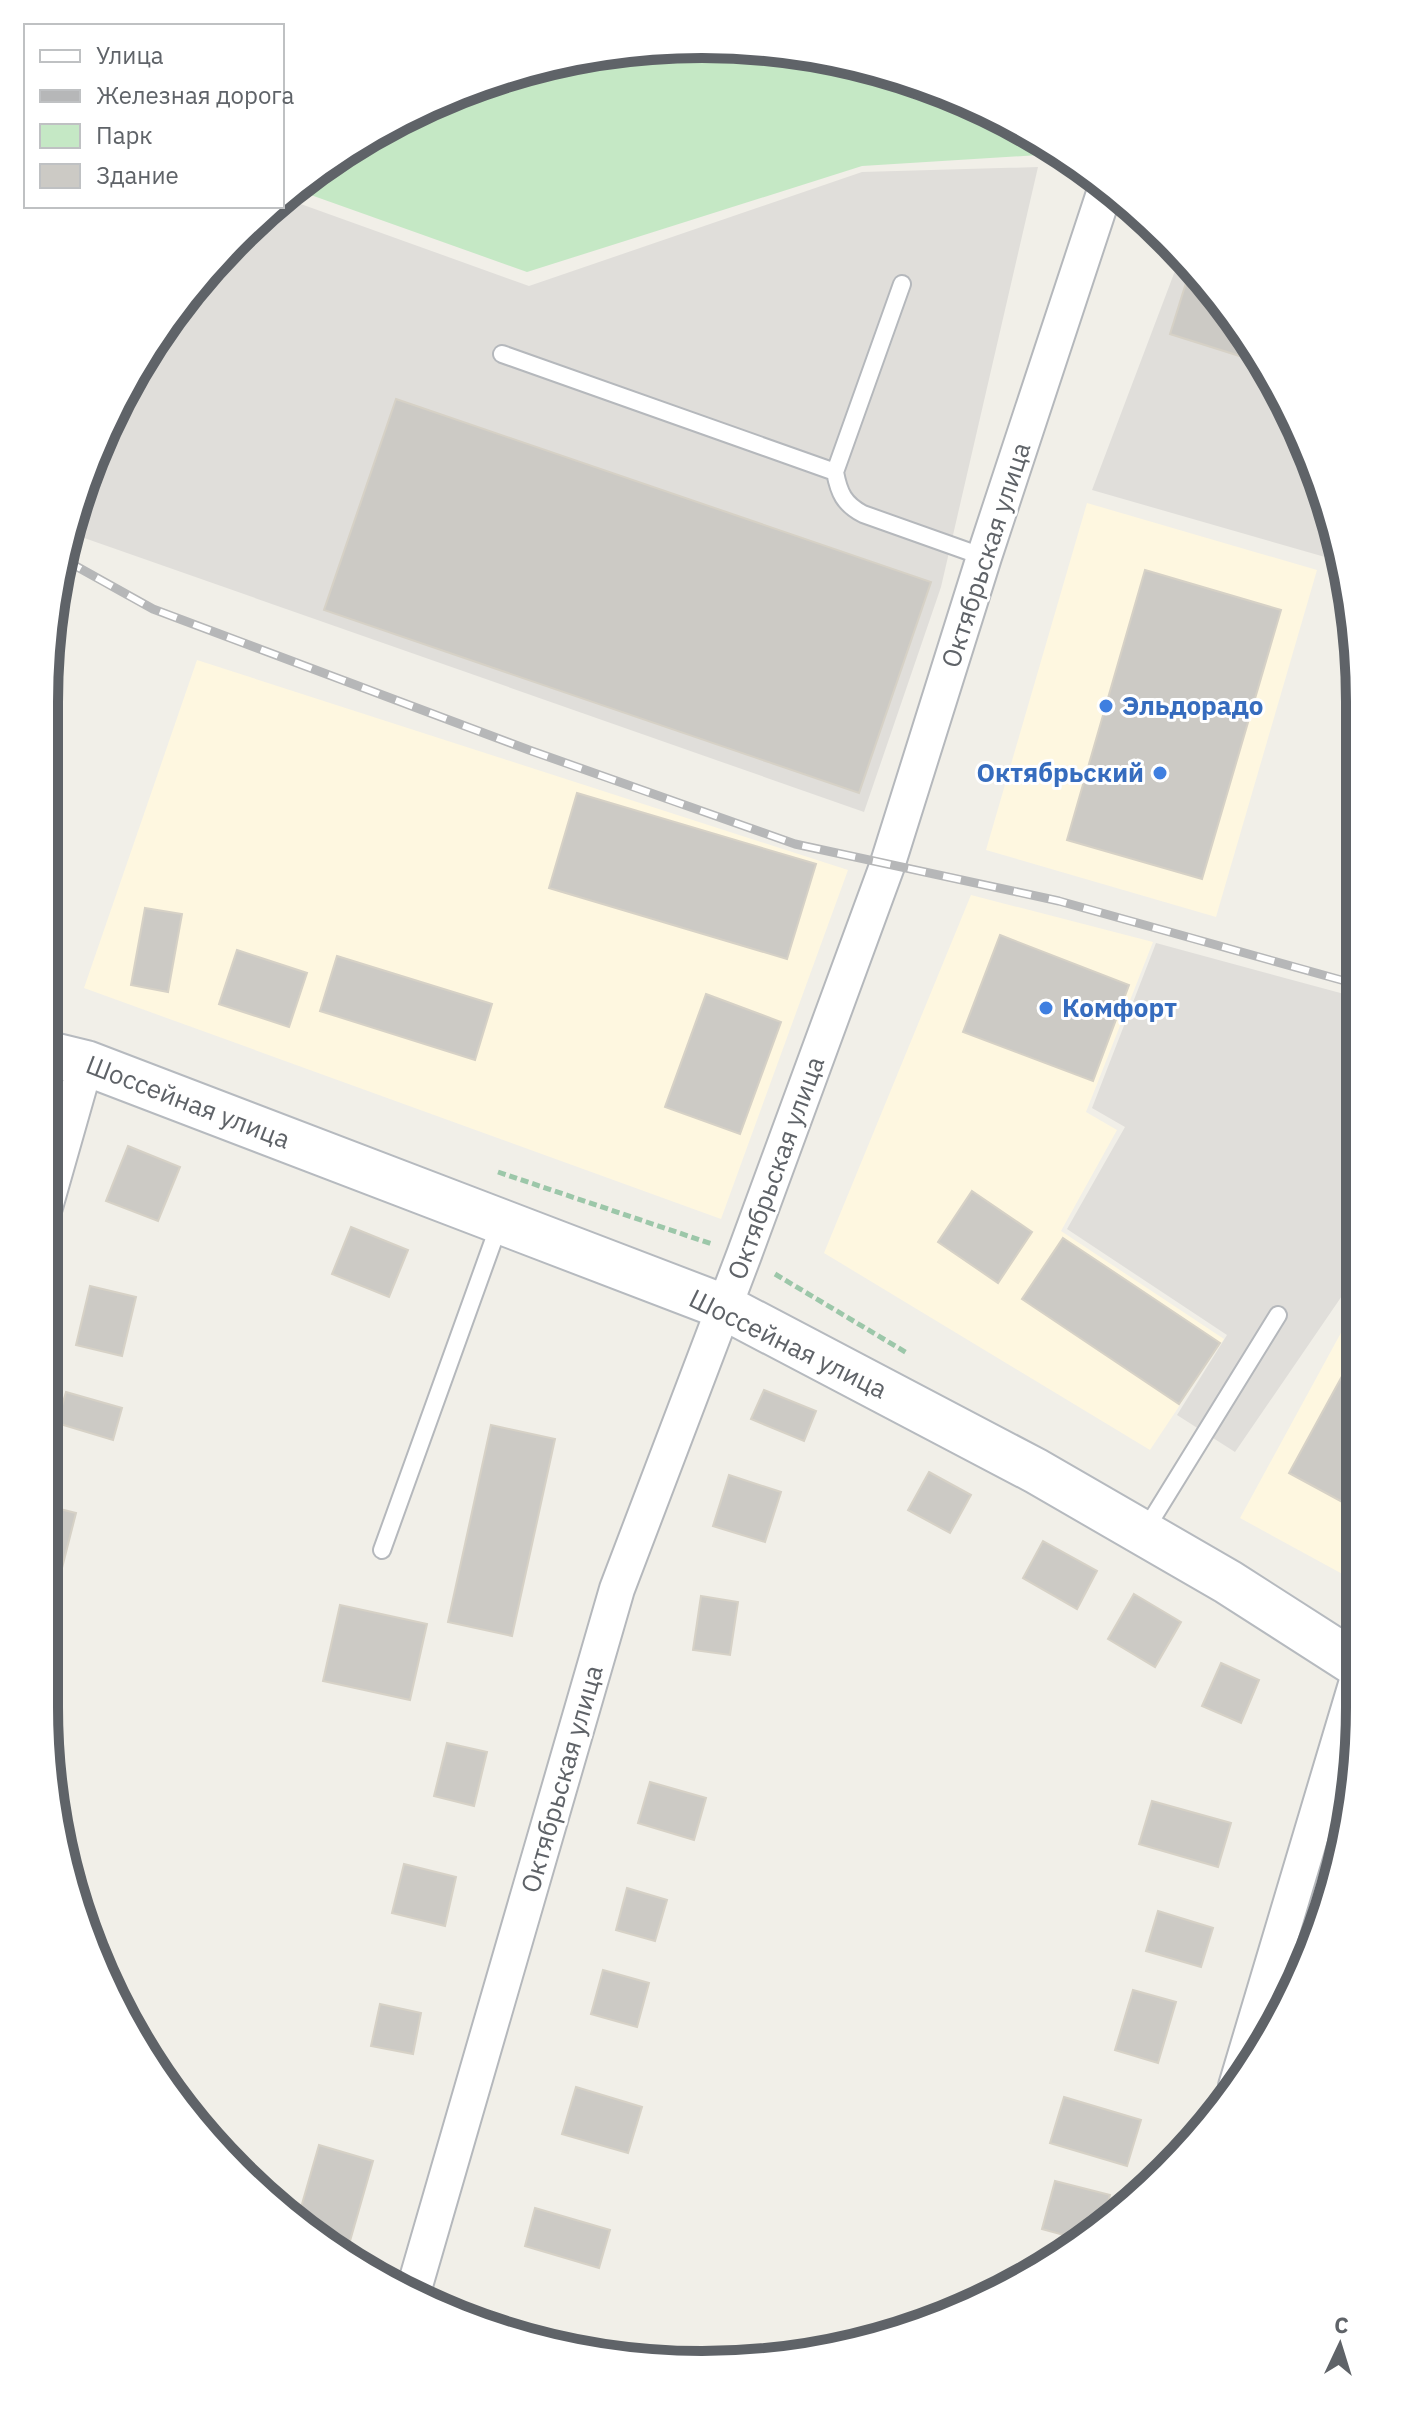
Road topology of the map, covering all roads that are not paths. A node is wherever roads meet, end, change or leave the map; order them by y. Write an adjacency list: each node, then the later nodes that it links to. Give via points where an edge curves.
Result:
1 (1104, 200): 5 (street, Октябрьская улица)
2 (902, 284): 4 (lane)
3 (502, 354): 4 (lane)
4 (835, 472): 5 (lane, via 851,507)
5 (984, 557): 9 (street, Октябрьская улица, via 884,873)
6 (66, 1058): 7 (street); 8 (main road, Шоссейная улица)
7 (58, 1115)
8 (500, 1222): 9 (main road, Шоссейная улица); 12 (lane)
9 (724, 1307): 11 (main road, Шоссейная улица); 16 (street, Октябрьская улица, via 617,1589)
10 (1278, 1315): 11 (lane)
11 (1143, 1533): 13 (main road, Шоссейная улица)
12 (382, 1550)
13 (1346, 1658)
14 (1346, 1718): 15 (street)
15 (1247, 2050)
16 (415, 2284)

